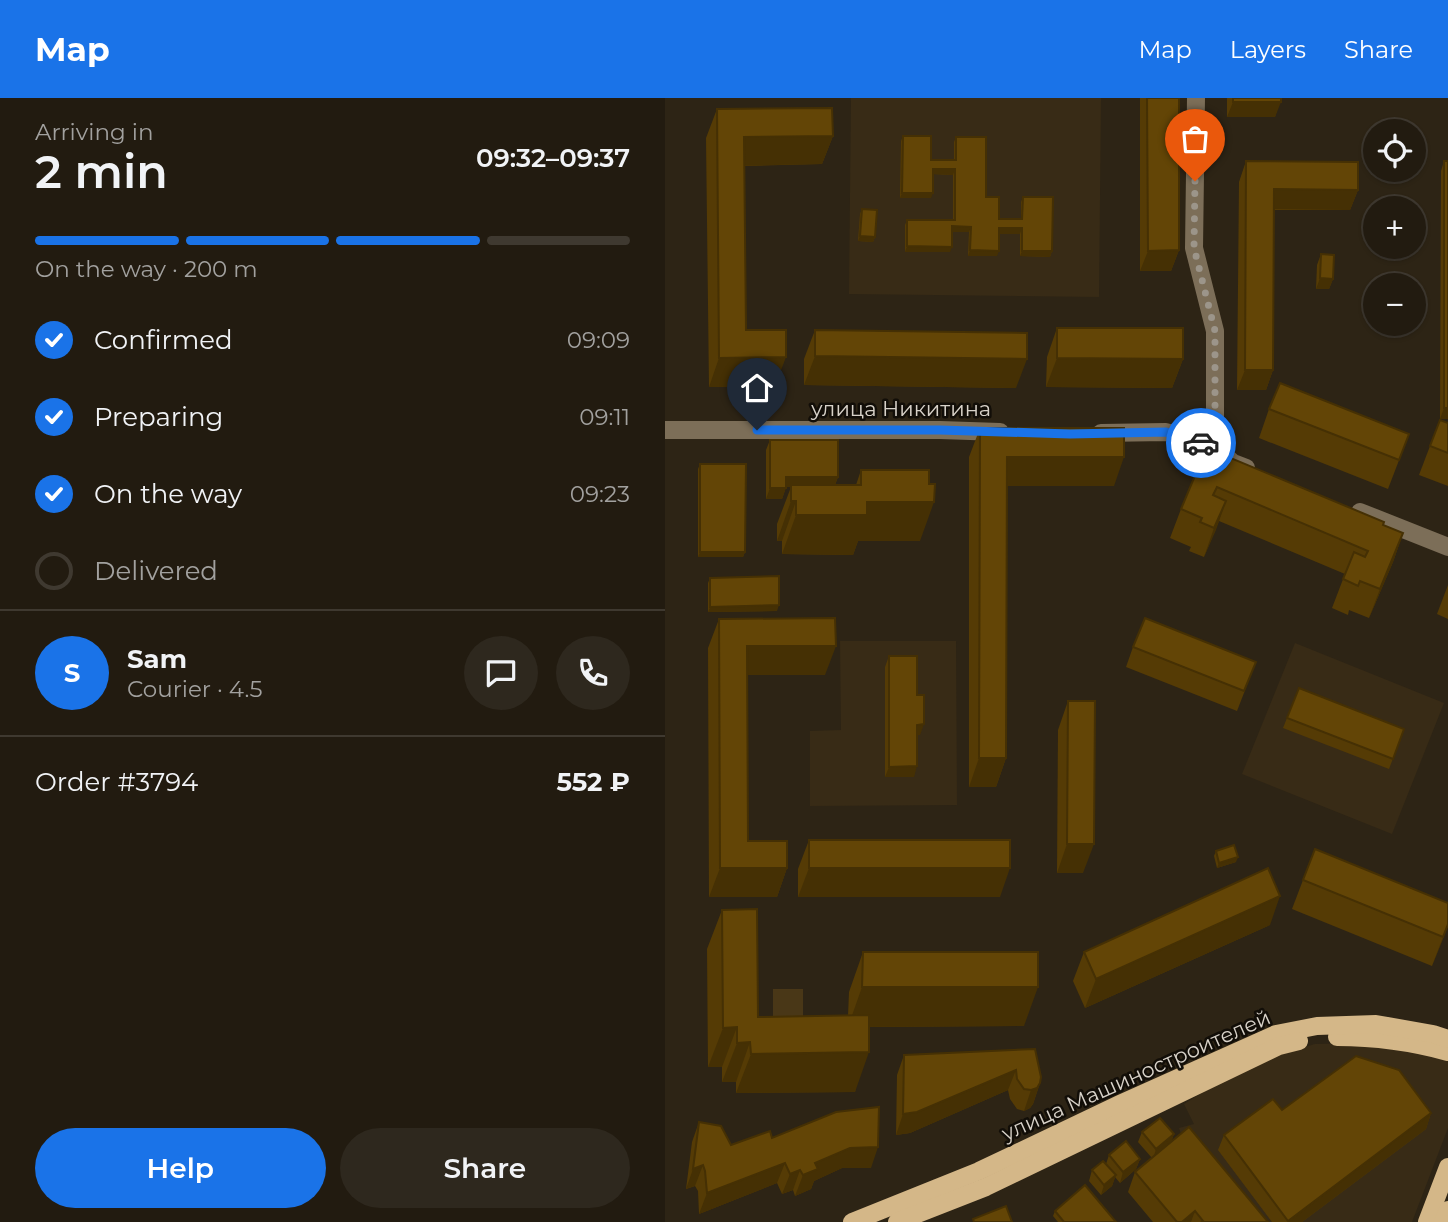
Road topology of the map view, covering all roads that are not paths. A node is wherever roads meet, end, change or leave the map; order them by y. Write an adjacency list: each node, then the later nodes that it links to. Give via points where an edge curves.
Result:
1 (1196, 98): 5 (street, via 1194,248 1215,331)
2 (665, 430): 3 (street, улица Никитина)
3 (1019, 432)
4 (1083, 434): 5 (street, via 1166,432)
5 (1215, 447): 6 (street, via 1233,463)
6 (1259, 473)
7 (1350, 509): 8 (street)
8 (1448, 547)
9 (1448, 1039): 13 (main road, улица Машиностроителей, via 1376,1024 1317,1026 1276,1034 979,1171)
10 (1448, 1052): 14 (main road, via 1362,1037 1314,1038 1279,1046 986,1187)
11 (1448, 1167): 15 (main road)
12 (1448, 1210): 16 (main road)
13 (852, 1222)
14 (897, 1222)
15 (1427, 1222)
16 (1443, 1222)

